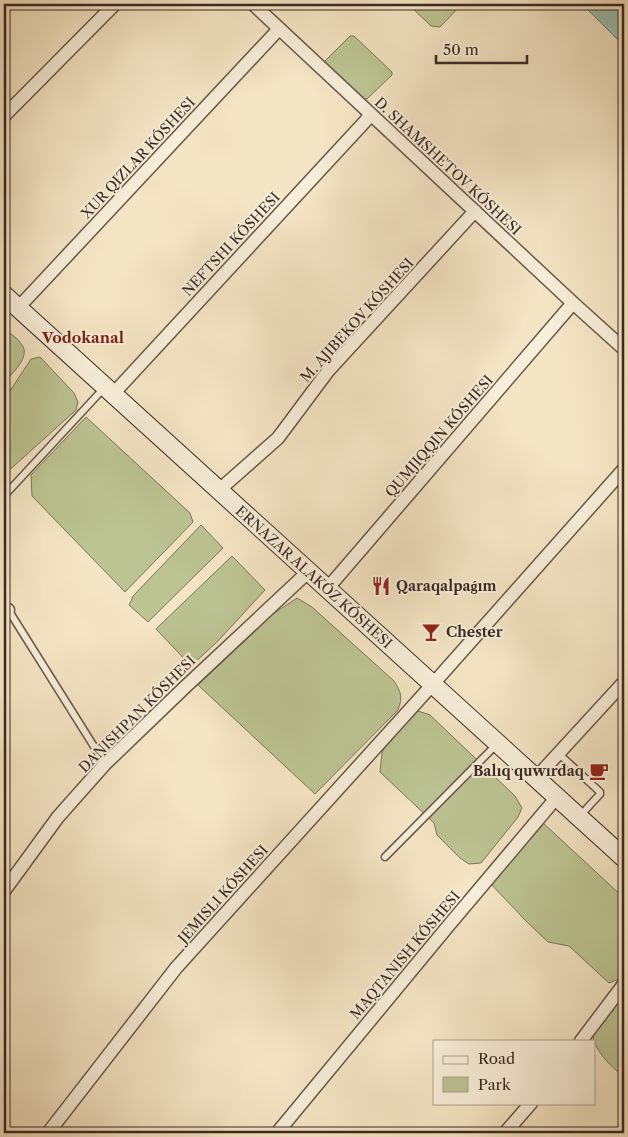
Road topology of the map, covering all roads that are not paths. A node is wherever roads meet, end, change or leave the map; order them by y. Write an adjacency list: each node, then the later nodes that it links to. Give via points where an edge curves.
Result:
1 (115, 4): 4 (street)
2 (253, 4): 3 (street, D. SHAMSHETOV KÓSHESI)
3 (279, 29): 5 (street, D. SHAMSHETOV KÓSHESI); 9 (street)
4 (5, 113)
5 (372, 115): 6 (street, D. SHAMSHETOV KÓSHESI); 11 (street, NEFTSHI KÓSHESI)
6 (475, 211): 8 (street, D. SHAMSHETOV KÓSHESI); 13 (street, M. AJIBEKOV KÓSHESI, via 328,371 278,438)
7 (4, 295): 9 (main road, ERNAZAR ALAKÓZ KÓSHESI)
8 (573, 303): 10 (street, D. SHAMSHETOV KÓSHESI); 16 (street)
9 (18, 308): 11 (main road, ERNAZAR ALAKÓZ KÓSHESI)
10 (624, 349)
11 (109, 391): 13 (main road, ERNAZAR ALAKÓZ KÓSHESI); 14 (lane)
12 (624, 469): 19 (street, JEMISLI KÓSHESI)
13 (218, 491): 15 (main road, ERNAZAR ALAKÓZ KÓSHESI)
14 (4, 496)
15 (308, 572): 16 (main road, ERNAZAR ALAKÓZ KÓSHESI); 22 (street)
16 (327, 589): 19 (main road, ERNAZAR ALAKÓZ KÓSHESI)
17 (5, 610): 22 (lane)
18 (624, 682): 21 (street)
19 (432, 684): 20 (main road, ERNAZAR ALAKÓZ KÓSHESI); 32 (street, JEMISLI KÓSHESI, via 176,968)
20 (498, 743): 23 (main road, ERNAZAR ALAKÓZ KÓSHESI); 26 (lane)
21 (559, 754): 23 (street); 25 (lane, via 600,792)
22 (105, 764): 28 (street, via 58,817)
23 (536, 778): 24 (main road, ERNAZAR ALAKÓZ KÓSHESI)
24 (556, 797): 25 (main road, ERNAZAR ALAKÓZ KÓSHESI); 33 (street)
25 (579, 817): 27 (main road, ERNAZAR ALAKÓZ KÓSHESI)
26 (386, 857)
27 (624, 857)
28 (4, 891)
29 (624, 984): 30 (street)
30 (582, 1040)
31 (529, 1104): 34 (street)
32 (48, 1133)
33 (277, 1133)
34 (505, 1133)

